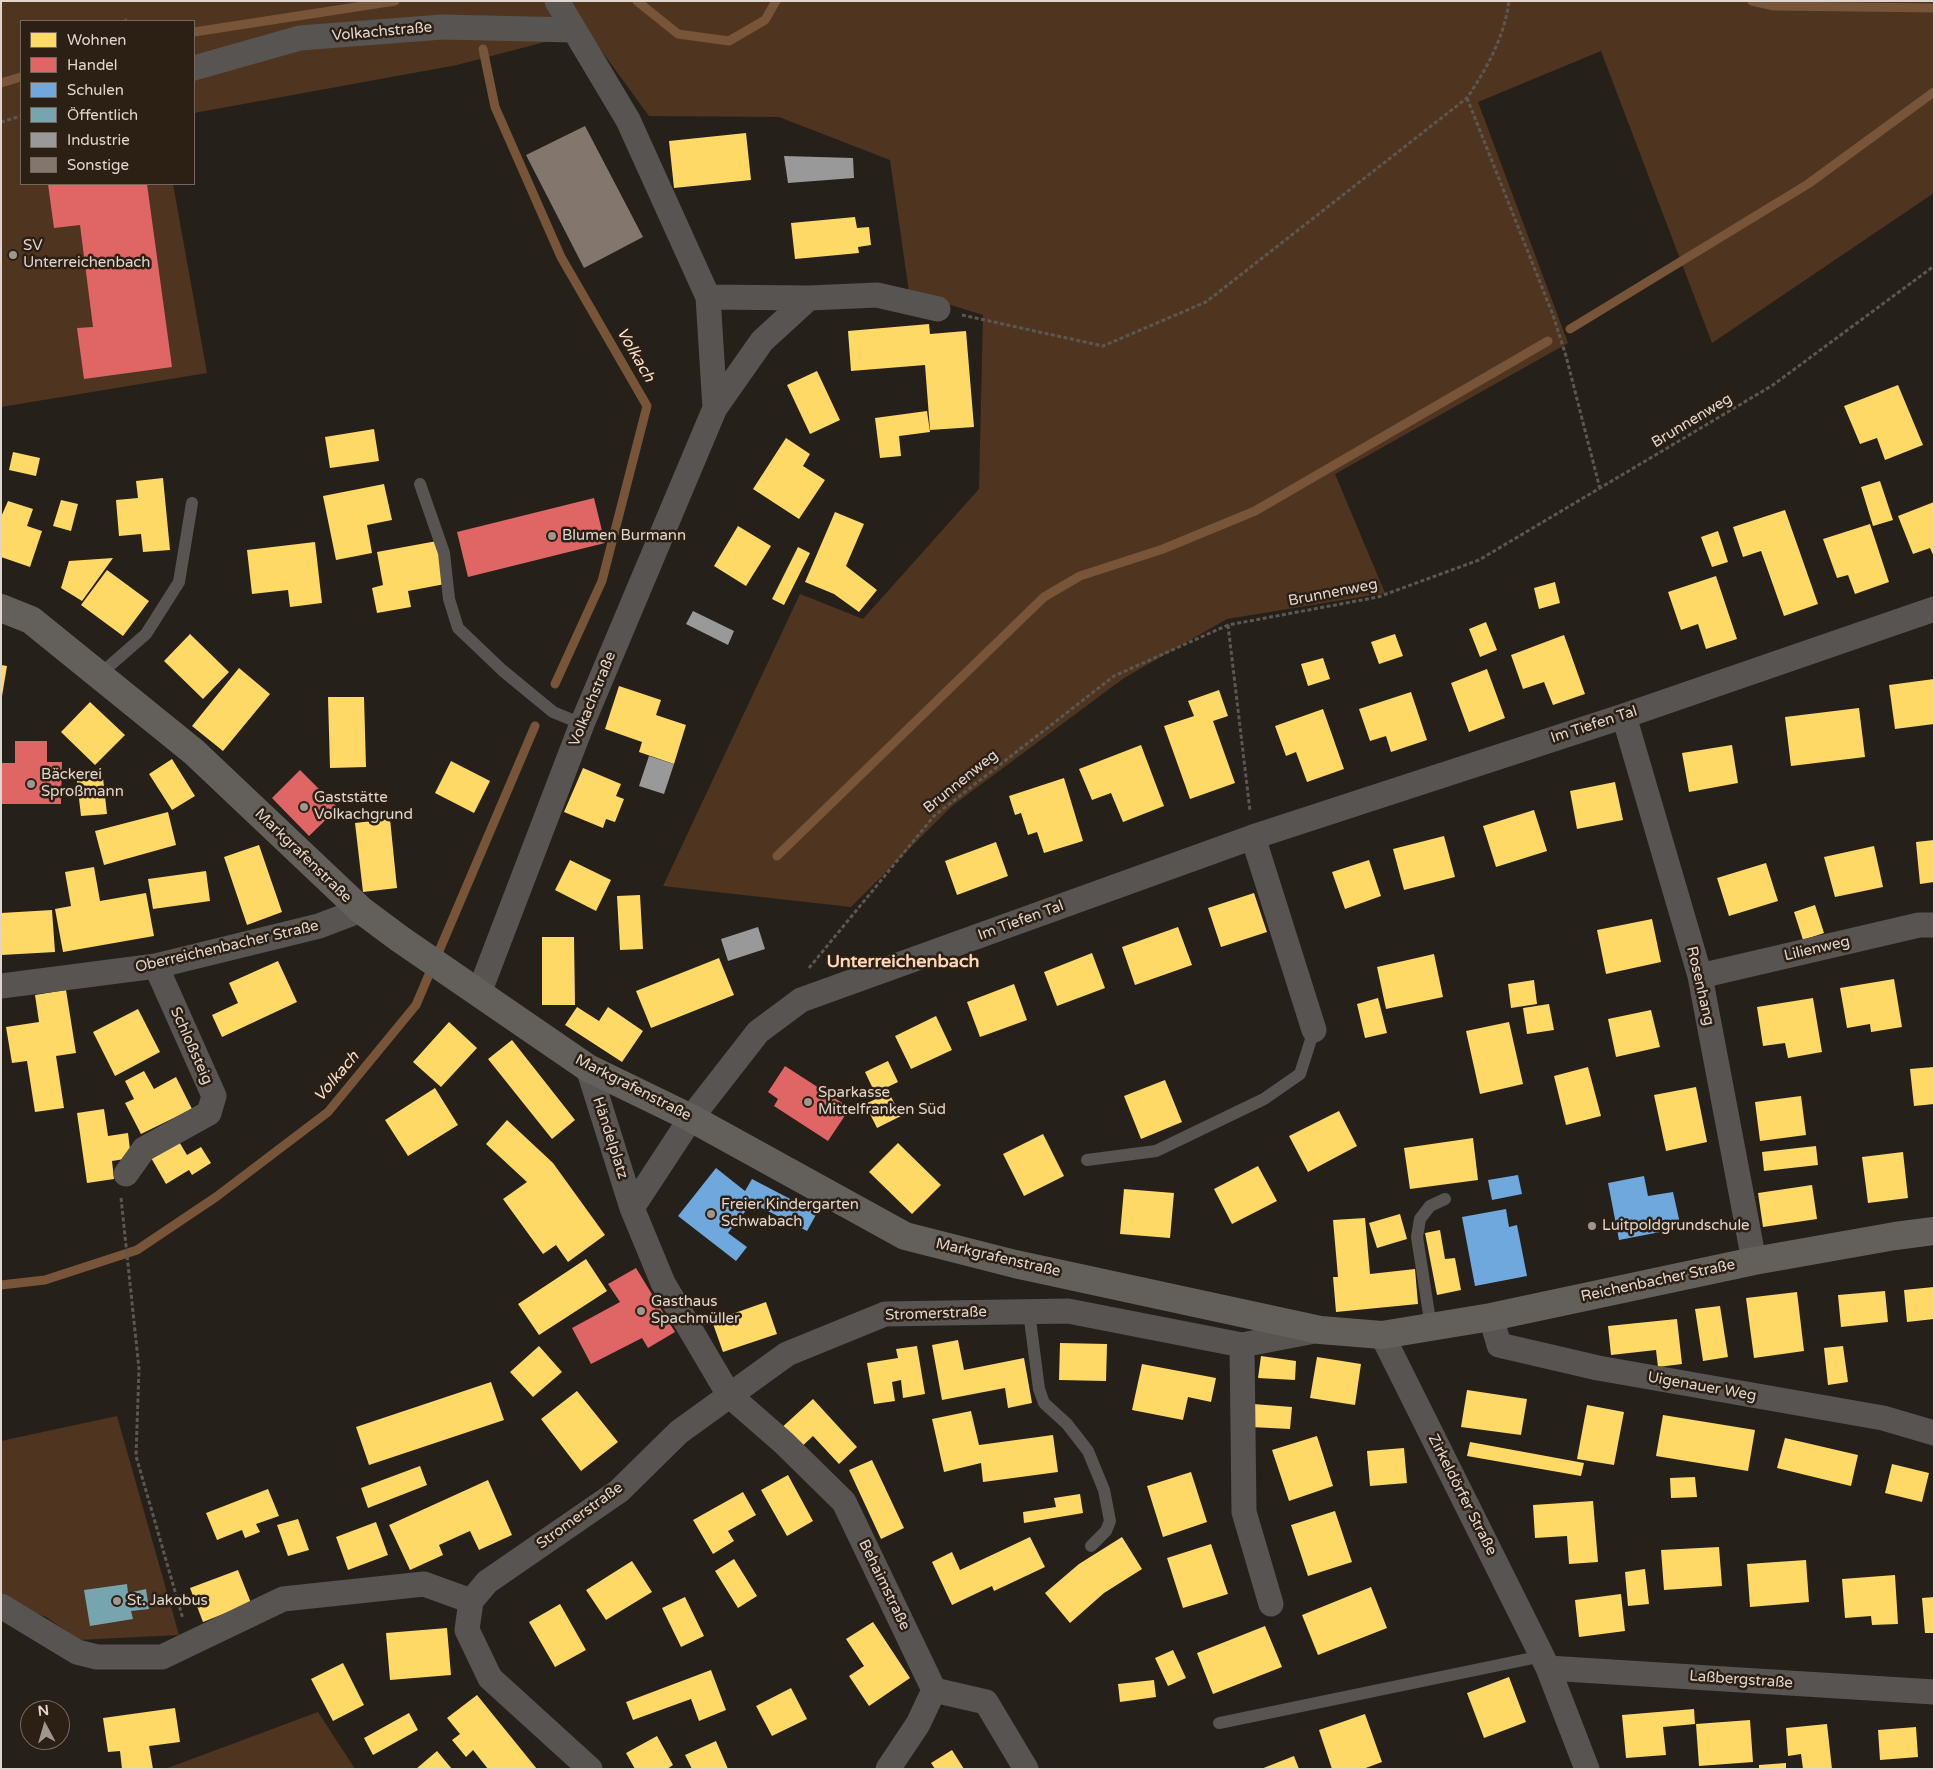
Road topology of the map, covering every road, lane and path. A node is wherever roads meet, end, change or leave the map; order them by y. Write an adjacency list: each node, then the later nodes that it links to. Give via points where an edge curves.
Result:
1 (1509, 1): 4 (path, via 1506,24 1487,68)
2 (566, 16): 3 (street, Volkachstraße, via 300,38); 8 (street, Volkachstraße, via 628,120)
3 (195, 68)
4 (1467, 98): 10 (path, via 1206,302 1103,346); 13 (path, via 1558,332)
5 (20, 116): 6 (path)
6 (1, 122)
7 (1934, 266): 13 (path, Brunnenweg, via 1773,385)
8 (708, 297): 9 (street); 11 (street, Volkachstraße)
9 (809, 298): 10 (street, via 877,295); 11 (street, Volkachstraße, via 762,341)
10 (938, 309)
11 (715, 408): 20 (street, Volkachstraße)
12 (420, 484): 20 (lane, via 444,553 458,628 553,712)
13 (1600, 490): 17 (path, Brunnenweg, via 1478,560 1378,597)
14 (192, 504): 18 (lane, via 179,582 146,634)
15 (1, 608): 18 (main road, Markgrafenstraße, via 31,620)
16 (1934, 609): 19 (street, Im Tiefen Tal)
17 (1228, 625): 21 (path); 28 (path, Brunnenweg, via 1114,676 934,816 805,974)
18 (99, 675): 22 (main road, Markgrafenstraße, via 194,752)
19 (1624, 716): 21 (street, Im Tiefen Tal); 25 (street, Rosenhang)
20 (582, 724): 27 (street, Volkachstraße)
21 (1253, 837): 28 (street, Im Tiefen Tal); 29 (street)
22 (361, 910): 24 (street, Oberreichenbacher Straße, via 320,926); 27 (main road, Markgrafenstraße)
23 (1934, 925): 25 (street, Lilienweg, via 1919,925)
24 (156, 966): 26 (street, Oberreichenbacher Straße); 33 (street, Schloßsteig, via 214,1096 209,1114 144,1150)
25 (1700, 976): 37 (street, Rosenhang)
26 (1, 986)
27 (472, 988): 30 (main road, Markgrafenstraße)
28 (801, 1000): 31 (street, Im Tiefen Tal, via 758,1032)
29 (1314, 1030): 32 (lane, via 1300,1074 1264,1099 1156,1151)
30 (588, 1068): 31 (main road, Markgrafenstraße); 35 (street, Händelplatz)
31 (691, 1118): 35 (street, Händelplatz); 41 (main road, Markgrafenstraße, via 905,1236 1015,1264)
32 (1087, 1160)
33 (126, 1174): 50 (path, via 121,1198 139,1369 136,1456)
34 (1445, 1199): 40 (lane, via 1430,1206 1420,1220 1417,1237)
35 (632, 1208): 44 (street, Händelplatz, via 663,1283)
36 (1934, 1231): 37 (main road, Reichenbacher Straße)
37 (1754, 1261): 39 (main road, Reichenbacher Straße)
38 (1029, 1312): 43 (street, Stromerstraße, via 1068,1311); 44 (street, Stromerstraße, via 885,1314 787,1354); 46 (lane, via 1039,1389 1044,1403 1067,1424 1088,1451 1104,1490 1110,1521 1106,1531)
39 (1491, 1317): 40 (main road, Reichenbacher Straße); 45 (street, Uigenauer Weg, via 1499,1345 1598,1368 1883,1418)
40 (1431, 1327): 42 (main road, Reichenbacher Straße)
41 (1320, 1330): 42 (main road, Markgrafenstraße); 43 (street, Stromerstraße)
42 (1382, 1335): 51 (street, Zirkeldörfer Straße)
43 (1242, 1345): 48 (street, via 1244,1512)
44 (729, 1396): 47 (street, Stromerstraße, via 679,1432 619,1491 487,1582); 52 (street, Behaimstraße, via 784,1443 844,1502)
45 (1934, 1433)
46 (1091, 1546)
47 (472, 1601): 50 (street, via 424,1584 283,1599); 55 (street, via 467,1630 490,1678)
48 (1272, 1604)
49 (1, 1606): 50 (street, via 77,1652 97,1657 162,1657)
50 (190, 1644)
51 (1545, 1662): 53 (street, Laßbergstraße); 54 (lane); 58 (street, Zirkeldörfer Straße)
52 (934, 1690): 56 (street, via 918,1724); 57 (street, via 986,1702)
53 (1934, 1692)
54 (1219, 1723)
55 (590, 1769)
56 (888, 1769)
57 (1026, 1769)
58 (1586, 1769)

